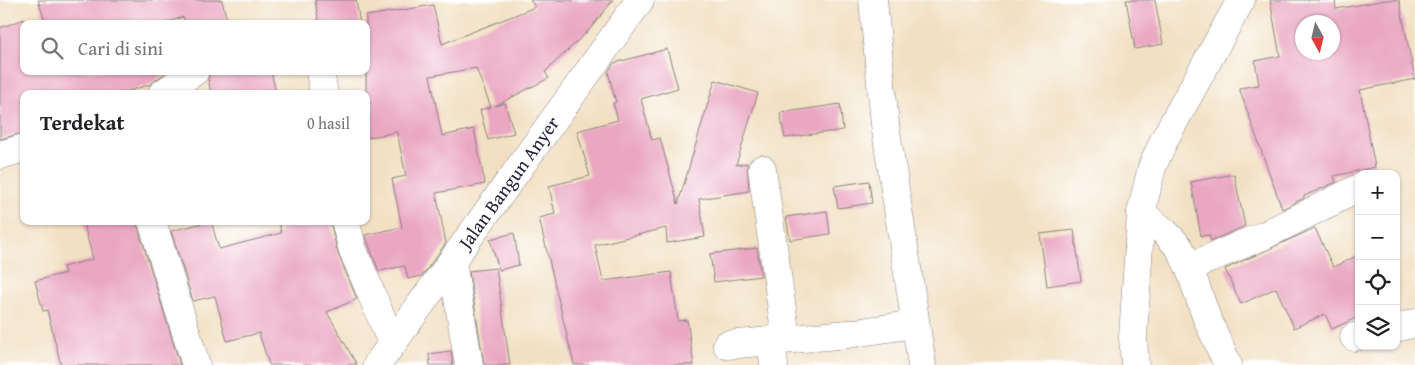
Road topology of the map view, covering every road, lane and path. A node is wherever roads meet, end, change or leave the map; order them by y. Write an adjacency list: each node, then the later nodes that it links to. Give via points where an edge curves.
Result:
1 (640, 0): 15 (street, Jalan Bangun Anyer)
2 (873, 0): 18 (street, via 885,124)
3 (1241, 0): 12 (street, via 1165,138 1152,167)
4 (189, 75): 6 (street)
5 (321, 75): 7 (street)
6 (168, 90)
7 (323, 90)
8 (20, 149): 9 (street)
9 (0, 155)
10 (762, 169): 22 (street)
11 (1355, 190): 16 (street, via 1265,235)
12 (1141, 213): 16 (street, via 1166,232 1179,247); 27 (street, via 1133,337)
13 (153, 225): 23 (street)
14 (346, 225): 20 (street, via 353,250)
15 (452, 262): 20 (street, Jalan Bangun Anyer); 25 (street)
16 (1189, 267): 28 (street)
17 (1415, 323): 19 (street)
18 (915, 324): 22 (street); 26 (street)
19 (1400, 327)
20 (392, 343): 24 (street, Jalan Bangun Anyer)
21 (727, 344): 22 (street)
22 (777, 347)
23 (196, 365)
24 (376, 365)
25 (470, 365)
26 (922, 365)
27 (1135, 365)
28 (1228, 365)

